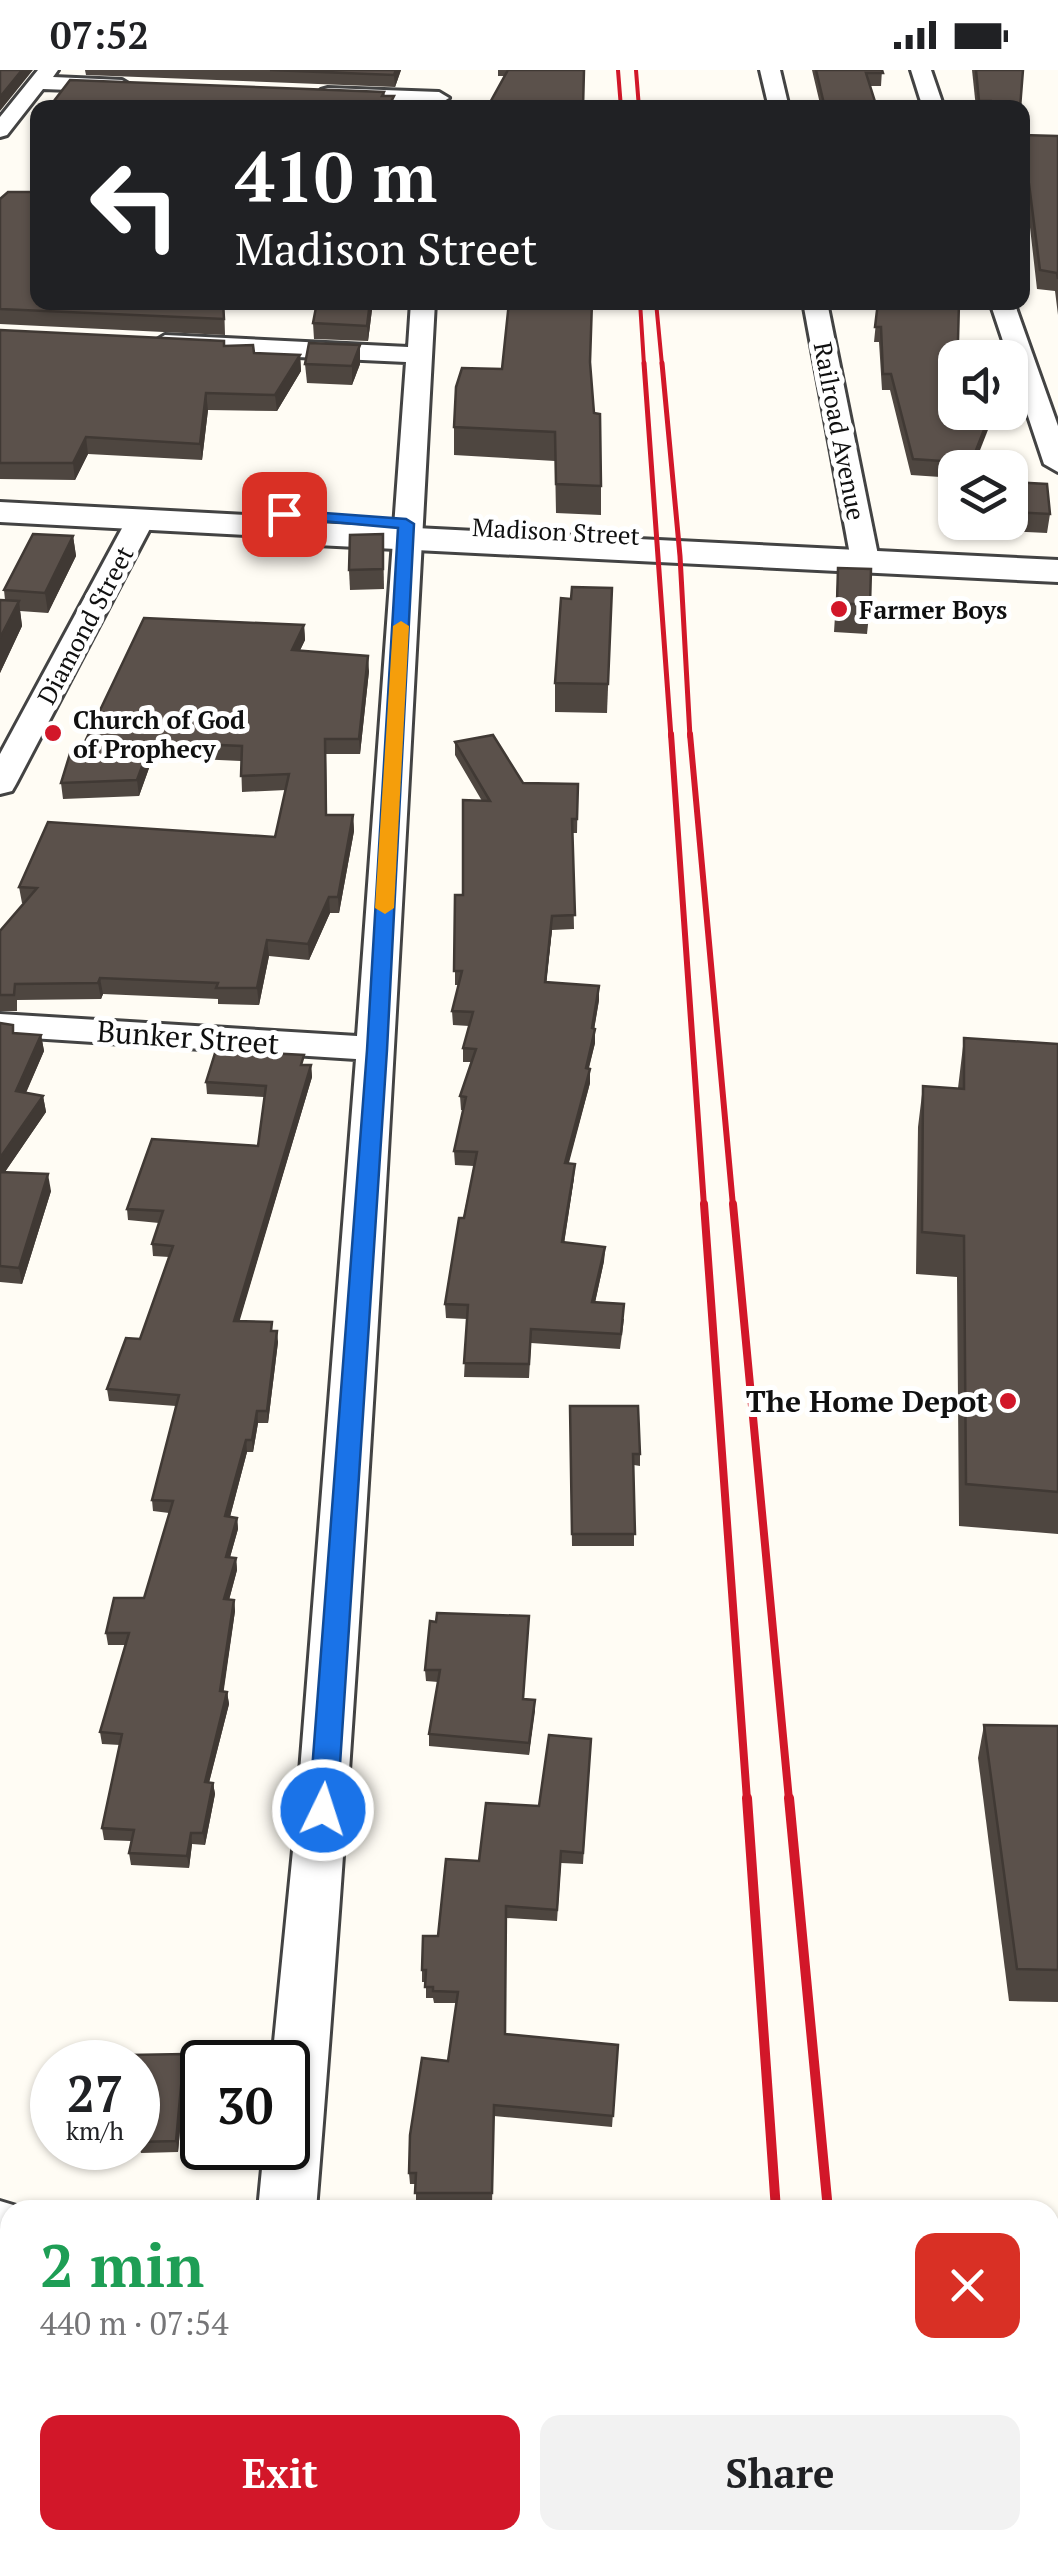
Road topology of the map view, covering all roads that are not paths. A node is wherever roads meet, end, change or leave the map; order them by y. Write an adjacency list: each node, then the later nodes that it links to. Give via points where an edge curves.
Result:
1 (442, 70): 8 (street)
2 (770, 70): 9 (street)
3 (922, 70): 10 (street)
4 (43, 76): 5 (street); 11 (street)
5 (152, 87)
6 (306, 93): 7 (street)
7 (409, 100)
8 (439, 100)
9 (777, 100)
10 (931, 100)
11 (0, 131)
12 (421, 310): 16 (street)
13 (817, 310): 21 (street, Railroad Avenue)
14 (1005, 310): 17 (street)
15 (139, 342): 16 (street)
16 (417, 355): 20 (street)
17 (1058, 464)
18 (0, 512): 19 (street, Madison Street)
19 (141, 519): 20 (street, Madison Street, via 276,532); 23 (street, Diamond Street)
20 (406, 533): 21 (street, Madison Street, via 828,563); 25 (street)
21 (865, 560): 22 (street, Madison Street)
22 (1058, 571)
23 (0, 784)
24 (0, 1025): 25 (street, Bunker Street)
25 (377, 1050): 26 (street)
26 (288, 2200)

